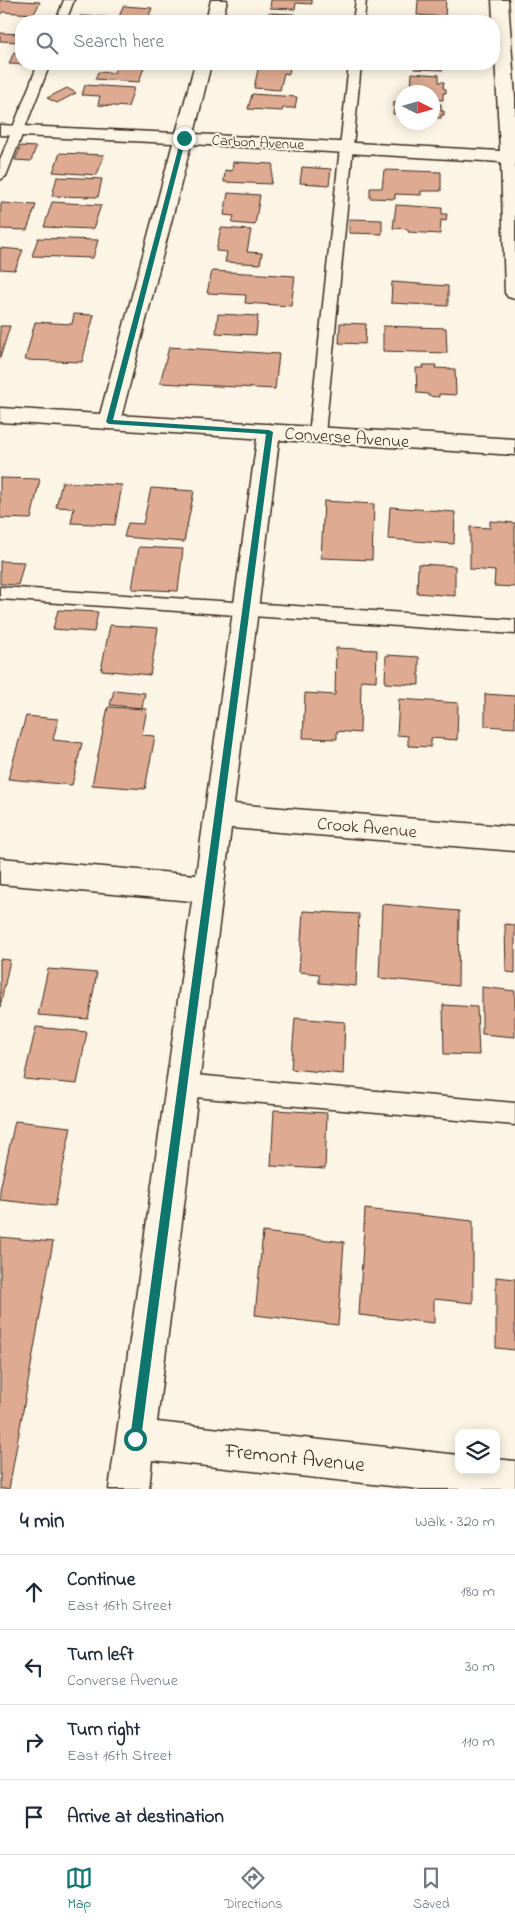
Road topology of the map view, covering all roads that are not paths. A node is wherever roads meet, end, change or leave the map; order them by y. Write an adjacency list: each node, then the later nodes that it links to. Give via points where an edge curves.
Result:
1 (70, 0): 5 (lane)
2 (219, 0): 6 (street)
3 (361, 0): 7 (lane)
4 (500, 0): 14 (street)
5 (64, 15)
6 (215, 15)
7 (360, 15)
8 (41, 70): 11 (lane)
9 (201, 70): 12 (street)
10 (354, 70): 13 (lane)
11 (9, 130): 12 (street, Carbon Avenue); 15 (lane)
12 (184, 138): 13 (street, Carbon Avenue); 18 (street)
13 (346, 146): 14 (street, Carbon Avenue); 20 (lane)
14 (513, 157): 16 (street)
15 (0, 176)
16 (515, 293)
17 (0, 415): 18 (street, Converse Avenue)
18 (109, 422): 19 (street, Converse Avenue)
19 (269, 432): 20 (street, Converse Avenue); 23 (street)
20 (317, 434): 21 (street, Converse Avenue)
21 (515, 447)
22 (0, 593): 23 (lane)
23 (246, 609): 24 (lane); 25 (street)
24 (515, 628)
25 (219, 815): 26 (street, Crook Avenue); 28 (street)
26 (515, 839)
27 (0, 871): 28 (street)
28 (209, 889): 29 (street)
29 (183, 1085): 30 (lane); 31 (street)
30 (515, 1114)
31 (135, 1439): 32 (street, Fremont Avenue); 33 (street)
32 (515, 1480)
33 (129, 1489)

